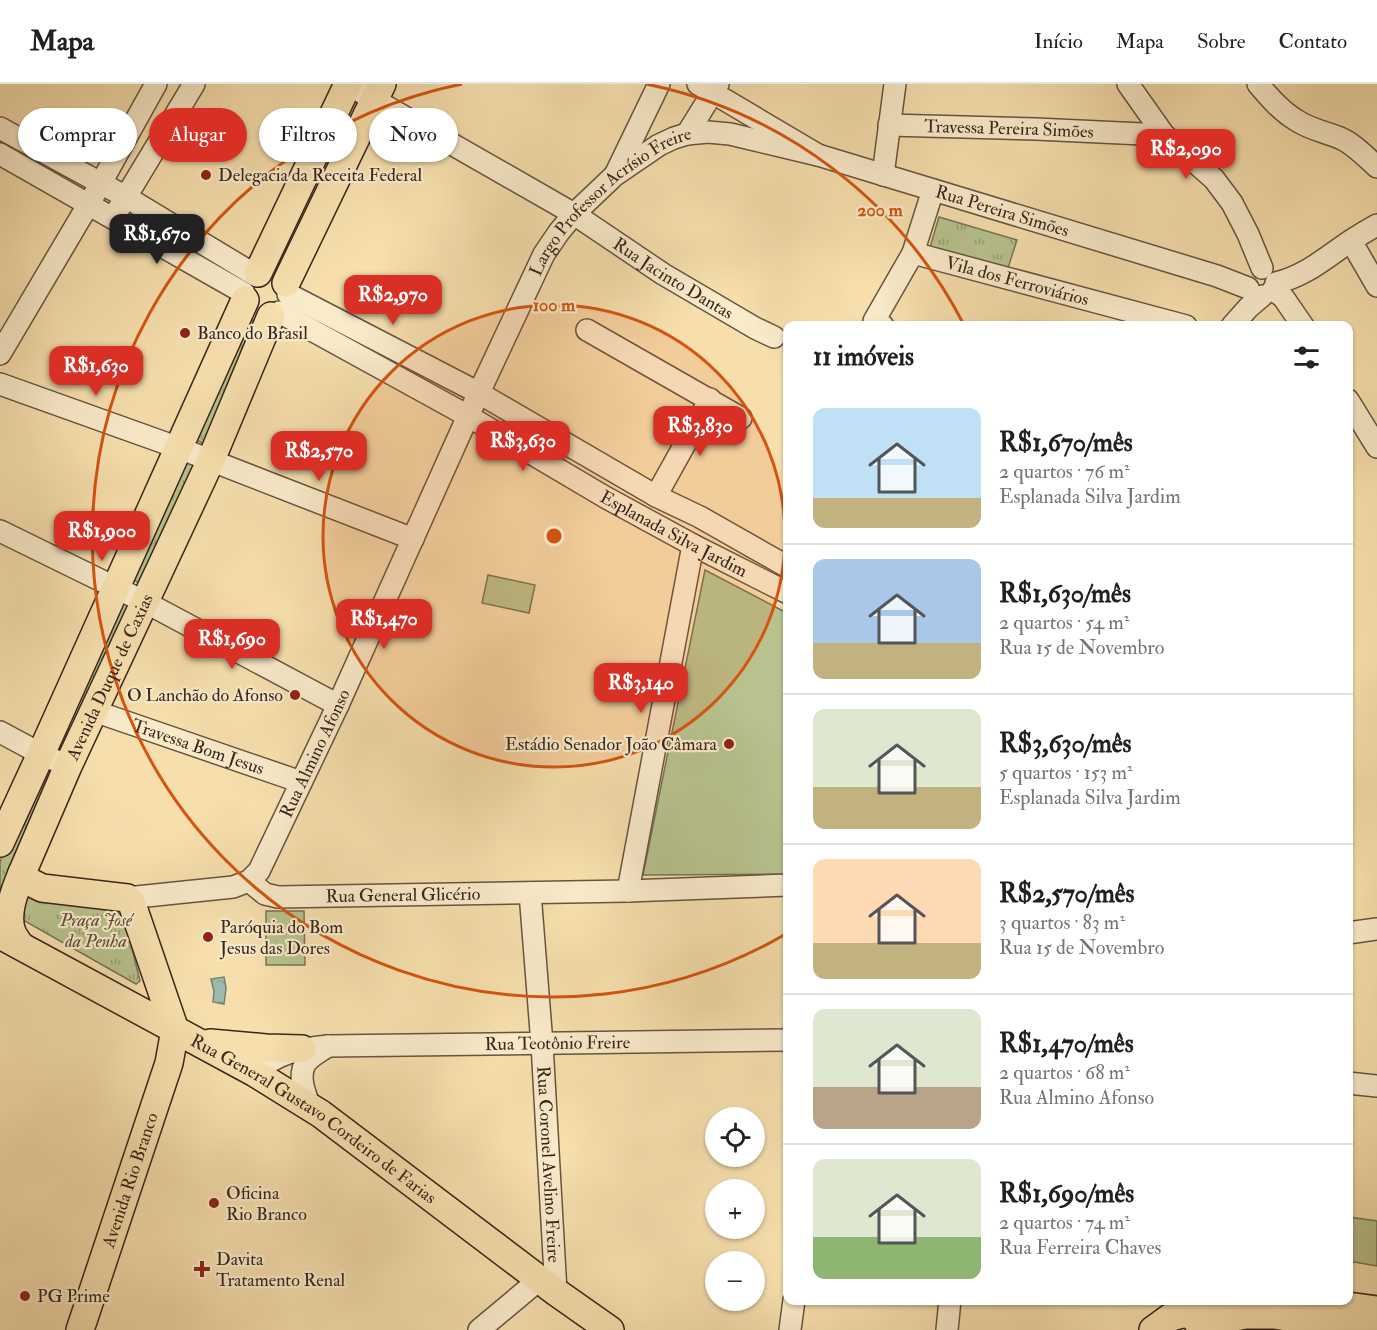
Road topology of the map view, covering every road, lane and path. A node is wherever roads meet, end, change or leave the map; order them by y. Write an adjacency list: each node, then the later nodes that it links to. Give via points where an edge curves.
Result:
1 (156, 84): 20 (street)
2 (194, 84): 23 (street)
3 (348, 84): 9 (street, Rua Jacinto Dantas); 17 (main road, Avenida Duque de Caxias)
4 (659, 84): 18 (street)
5 (895, 84): 10 (street)
6 (1128, 84): 13 (street)
7 (1258, 84): 16 (street, via 1297,121 1341,138)
8 (710, 87): 12 (street); 15 (street, Rua Pereira Simões)
9 (378, 92): 21 (main road, Avenida Duque de Caxias); 25 (street, Rua Jacinto Dantas)
10 (889, 125): 13 (street, Travessa Pereira Simões); 19 (street)
11 (0, 128): 20 (street)
12 (687, 134): 15 (street, Largo Professor Acrísio Freire, via 730,134); 18 (street, Largo Professor Acrísio Freire, via 659,145)
13 (1164, 135): 30 (street, via 1214,178 1232,203 1248,234)
14 (0, 154): 24 (street)
15 (818, 155): 19 (street, Rua Pereira Simões)
16 (1377, 167)
17 (307, 170): 21 (main road); 31 (main road, Avenida Duque de Caxias)
18 (615, 175): 25 (street, Largo Professor Acrísio Freire)
19 (883, 175): 22 (street, Rua Pereira Simões)
20 (101, 183): 23 (street); 24 (street)
21 (334, 184): 33 (main road, Avenida Duque de Caxias)
22 (933, 190): 29 (street); 30 (street, Rua Pereira Simões, via 1217,276)
23 (126, 197): 26 (street); 31 (street)
24 (88, 204): 26 (street); 40 (street)
25 (574, 214): 39 (street, Rua Jacinto Dantas, via 663,274); 42 (street, Largo Professor Acrísio Freire, via 544,254)
26 (113, 218): 31 (street)
27 (1377, 225): 28 (street)
28 (1351, 241): 30 (street, via 1300,275); 32 (street)
29 (913, 252): 34 (street); 35 (street, Vila dos Ferroviários)
30 (1260, 284): 36 (street, via 1248,308); 37 (street, via 1283,297)
31 (250, 285): 33 (main road, via 263,272 274,273 282,279); 33 (main road, via 247,305 255,313 265,316); 48 (main road, Avenida Duque de Caxias)
32 (1377, 286)
33 (281, 301): 42 (street, Esplanada Silva Jardim); 45 (street, Esplanada Silva Jardim); 49 (main road, Avenida Duque de Caxias)
34 (879, 321)
35 (1168, 321)
36 (1236, 321)
37 (1300, 321)
38 (587, 330): 43 (street)
39 (774, 338)
40 (0, 354)
41 (0, 384): 48 (street)
42 (479, 393): 45 (street, Rua Almino Afonso); 50 (street, Esplanada Silva Jardim)
43 (710, 399): 46 (street); 51 (street)
44 (1353, 408): 47 (street)
45 (468, 416): 52 (street, Esplanada Silva Jardim); 54 (street, Rua Almino Afonso)
46 (741, 418)
47 (1377, 447)
48 (179, 448): 49 (street); 57 (main road, Avenida Duque de Caxias)
49 (210, 460): 54 (street); 59 (main road, Avenida Duque de Caxias)
50 (622, 475): 51 (street, Esplanada Silva Jardim); 52 (street)
51 (656, 496): 56 (street, Esplanada Silva Jardim)
52 (605, 497): 55 (street, Esplanada Silva Jardim)
53 (0, 531): 57 (street)
54 (413, 539): 60 (street, Rua Almino Afonso)
55 (693, 545): 58 (street, Esplanada Silva Jardim); 70 (street)
56 (783, 564)
57 (115, 587): 59 (street); 63 (main road, Avenida Duque de Caxias)
58 (783, 590)
59 (145, 602): 60 (street); 61 (main road, Avenida Duque de Caxias)
60 (338, 705): 65 (street, Rua Almino Afonso)
61 (94, 711): 64 (main road, Avenida Duque de Caxias); 65 (street, Travessa Bom Jesus)
62 (0, 732): 63 (street)
63 (41, 754): 64 (street); 66 (main road, Avenida Duque de Caxias)
64 (68, 766): 67 (main road, Avenida Duque de Caxias)
65 (301, 782): 68 (street, Rua Almino Afonso, via 259,871)
66 (0, 843)
67 (25, 877): 72 (main road, via 42,888); 73 (main road, Avenida Duque de Caxias, via 16,887)
68 (249, 881): 71 (street, Rua General Glicério, via 265,894 278,897); 72 (street, via 233,887)
69 (783, 885): 70 (street, Rua General Glicério)
70 (628, 891): 71 (street, Rua General Glicério)
71 (530, 893): 78 (street, Rua Coronel Avelino Freire)
72 (127, 898): 76 (main road)
73 (8, 926): 76 (main road, Rua General Gustavo Cordeiro de Farias)
74 (1377, 929): 75 (street)
75 (1353, 932)
76 (187, 1036): 80 (main road); 81 (main road, Rua General Gustavo Cordeiro de Farias); 92 (main road, Avenida Rio Branco, via 169,1063)
77 (783, 1040): 78 (street, Rua Teotônio Freire)
78 (542, 1044): 79 (street, Rua Teotônio Freire); 85 (street, Rua Coronel Avelino Freire)
79 (328, 1046): 80 (street, Rua Teotônio Freire); 84 (street, via 305,1063 303,1090)
80 (302, 1049): 81 (street, Rua Teotônio Freire, via 276,1057)
81 (255, 1073): 84 (main road, Rua General Gustavo Cordeiro de Farias)
82 (1353, 1084): 83 (street)
83 (1377, 1086)
84 (310, 1107): 85 (main road, Rua General Gustavo Cordeiro de Farias)
85 (548, 1285): 93 (street); 94 (main road, Rua General Gustavo Cordeiro de Farias)
86 (793, 1305): 95 (street)
87 (950, 1305): 96 (street)
88 (1341, 1305): 90 (main road)
89 (1205, 1310): 91 (main road); 97 (main road, via 1171,1317)
90 (1377, 1310)
91 (1377, 1329)
92 (80, 1330)
93 (479, 1330)
94 (610, 1330)
95 (790, 1330)
96 (947, 1330)
97 (1153, 1330)

